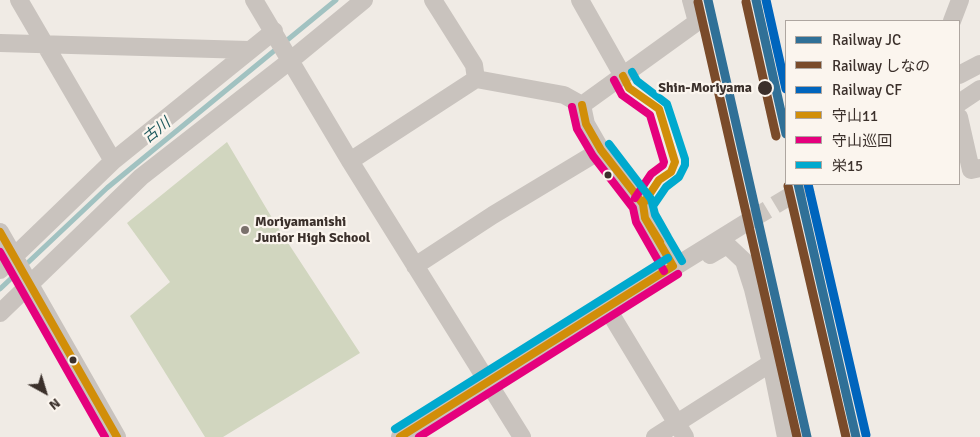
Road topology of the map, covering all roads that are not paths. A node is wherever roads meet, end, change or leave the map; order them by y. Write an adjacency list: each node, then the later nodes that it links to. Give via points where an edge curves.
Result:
1 (19, 0): 11 (street)
2 (254, 0): 9 (street)
3 (364, 0): 13 (street)
4 (433, 0): 17 (street, via 474,65)
5 (580, 0): 16 (street)
6 (691, 0): 16 (street, via 696,22)
7 (960, 0): 8 (street)
8 (952, 20)
9 (274, 31): 12 (street); 13 (street)
10 (0, 43): 11 (street)
11 (46, 45): 12 (street); 25 (street)
12 (248, 50): 25 (street)
13 (291, 60): 26 (street); 34 (street, via 141,177)
14 (980, 64): 15 (street)
15 (960, 74)
16 (623, 76): 22 (street)
17 (476, 79): 22 (street, via 555,92); 26 (street)
18 (980, 80): 20 (street)
19 (980, 89): 21 (street)
20 (960, 92)
21 (960, 102)
22 (582, 105): 24 (street, via 586,124)
23 (960, 121): 27 (street, via 971,170)
24 (601, 150): 31 (street); 32 (street, via 643,204 645,218)
25 (113, 161): 30 (street)
26 (350, 161): 31 (street)
27 (980, 168)
28 (752, 219): 32 (street)
29 (0, 232): 30 (street)
30 (16, 259): 33 (street); 34 (street)
31 (415, 266): 38 (street)
32 (673, 266): 35 (street); 37 (street, via 691,266 727,245 744,261)
33 (0, 270)
34 (28, 281): 36 (street); 40 (street)
35 (607, 308): 38 (street); 39 (street)
36 (0, 313)
37 (771, 363): 39 (street); 44 (street)
38 (488, 382): 41 (street); 42 (street)
39 (681, 430): 43 (street)
40 (117, 437)
41 (400, 437)
42 (522, 437)
43 (655, 437)
44 (786, 437)

